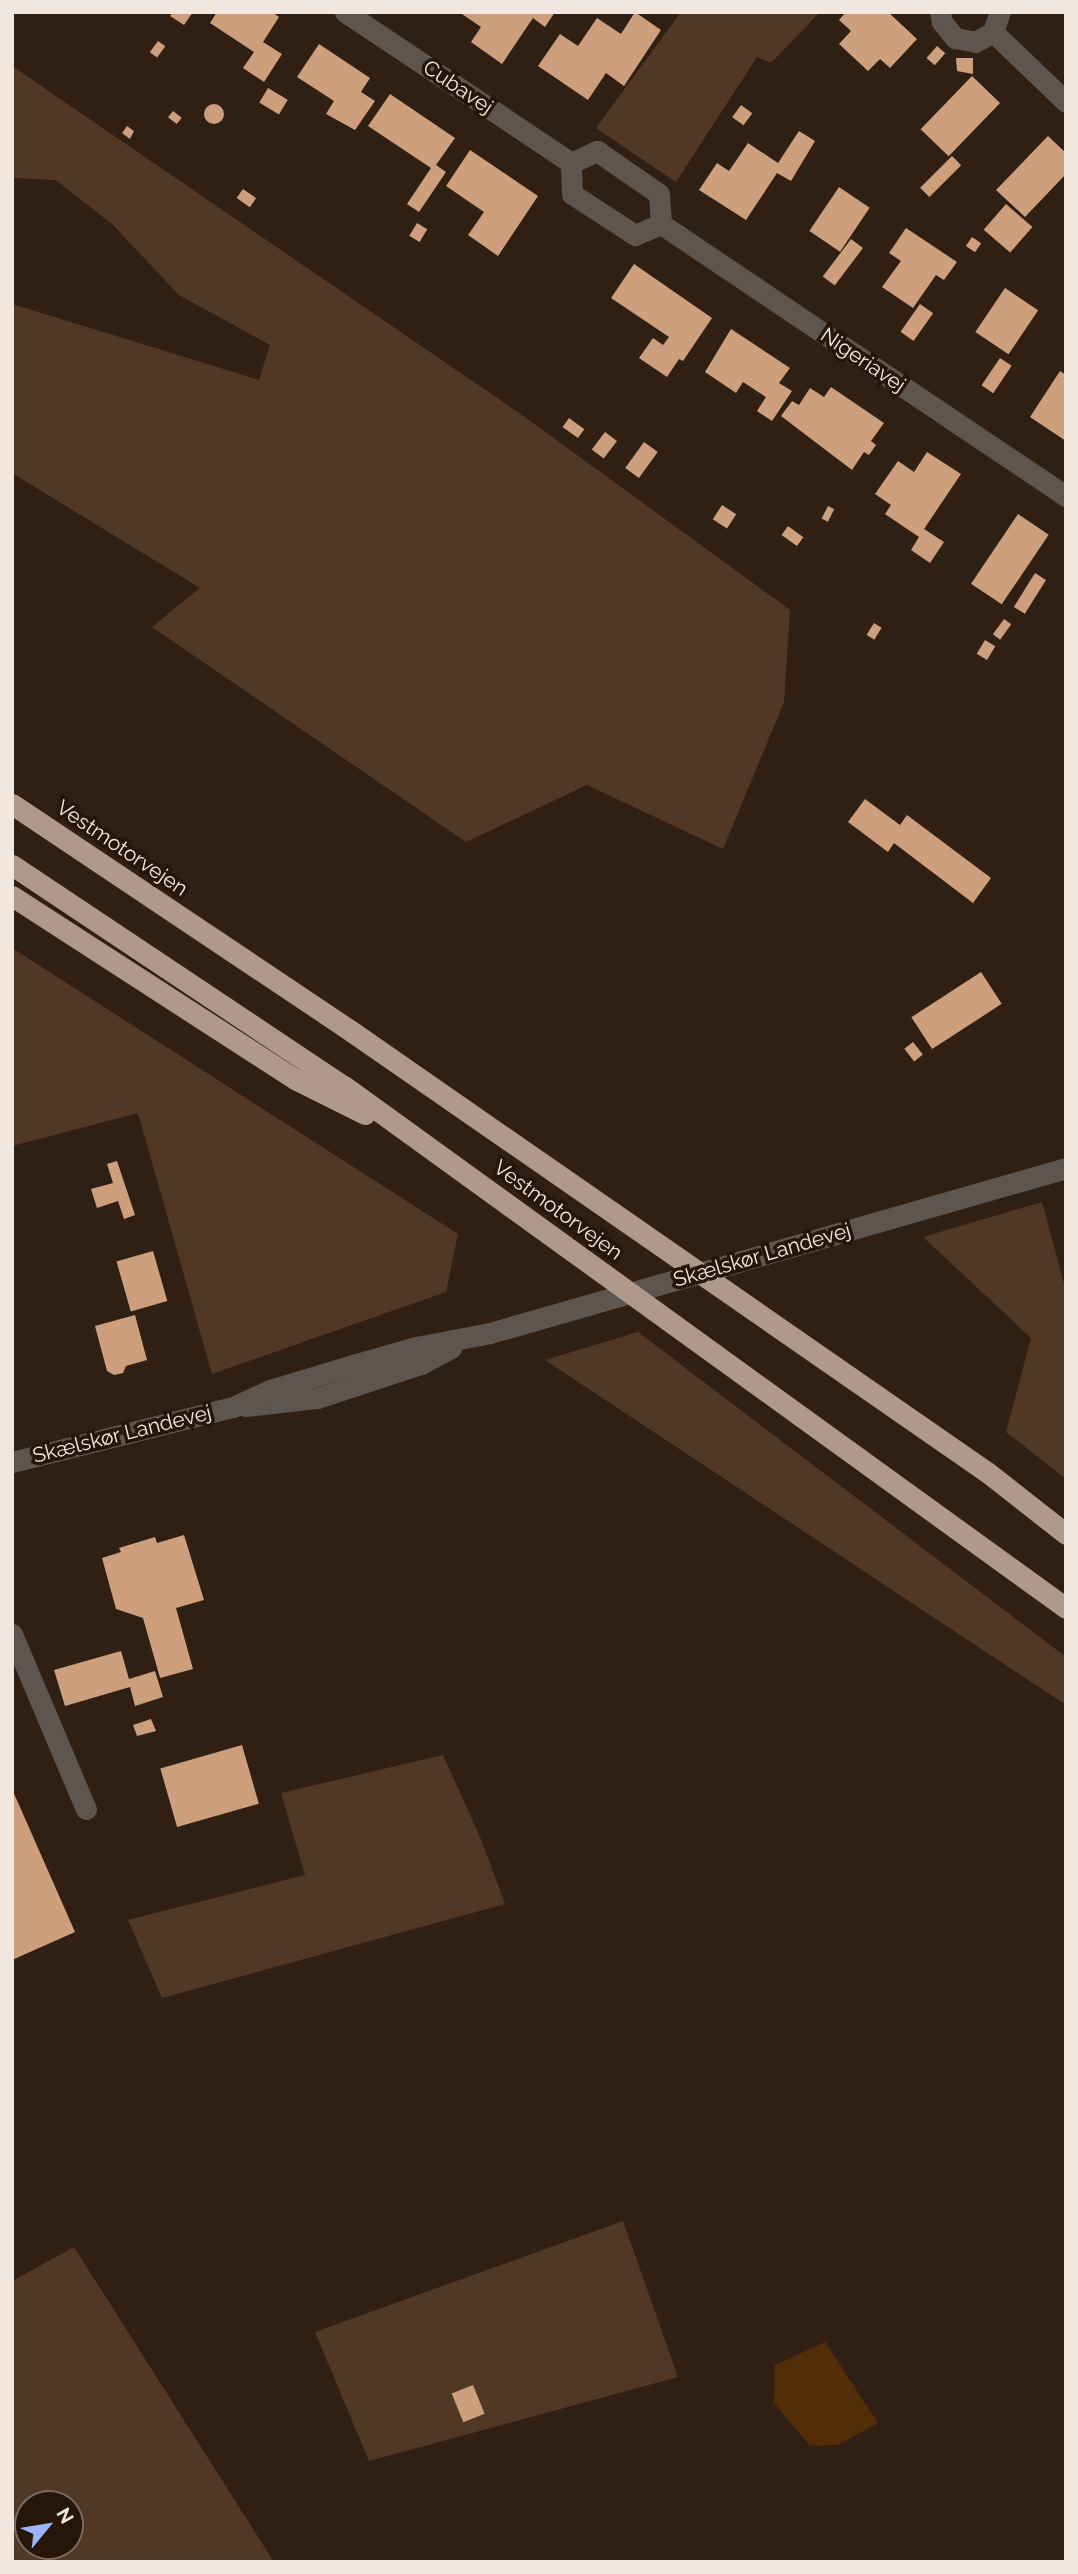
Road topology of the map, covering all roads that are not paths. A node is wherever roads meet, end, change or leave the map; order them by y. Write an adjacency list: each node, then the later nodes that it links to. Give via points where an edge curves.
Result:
1 (345, 12): 5 (street, Cubavej)
2 (940, 12): 3 (street, via 955,38 975,42)
3 (996, 22): 4 (street)
4 (1066, 102)
5 (571, 163): 6 (street, via 572,194 601,215 635,234); 6 (street, via 597,151 629,172 659,194)
6 (661, 224): 7 (street, Nigeriavej)
7 (1066, 496)
8 (12, 789): 10 (highway)
9 (12, 804): 10 (highway, Vestmotorvejen)
10 (76, 847): 16 (highway, Vestmotorvejen, via 351,1031 931,1433)
11 (12, 865): 13 (highway, Vestmotorvejen)
12 (12, 896): 13 (highway, via 295,1079)
13 (424, 1144): 17 (highway, Vestmotorvejen)
14 (1060, 1169): 15 (street, Skælskør Landevej, via 469,1339 421,1364 317,1398 233,1407)
15 (12, 1462)
16 (1066, 1534)
17 (1066, 1608)
18 (12, 1634): 19 (street)
19 (86, 1809)

